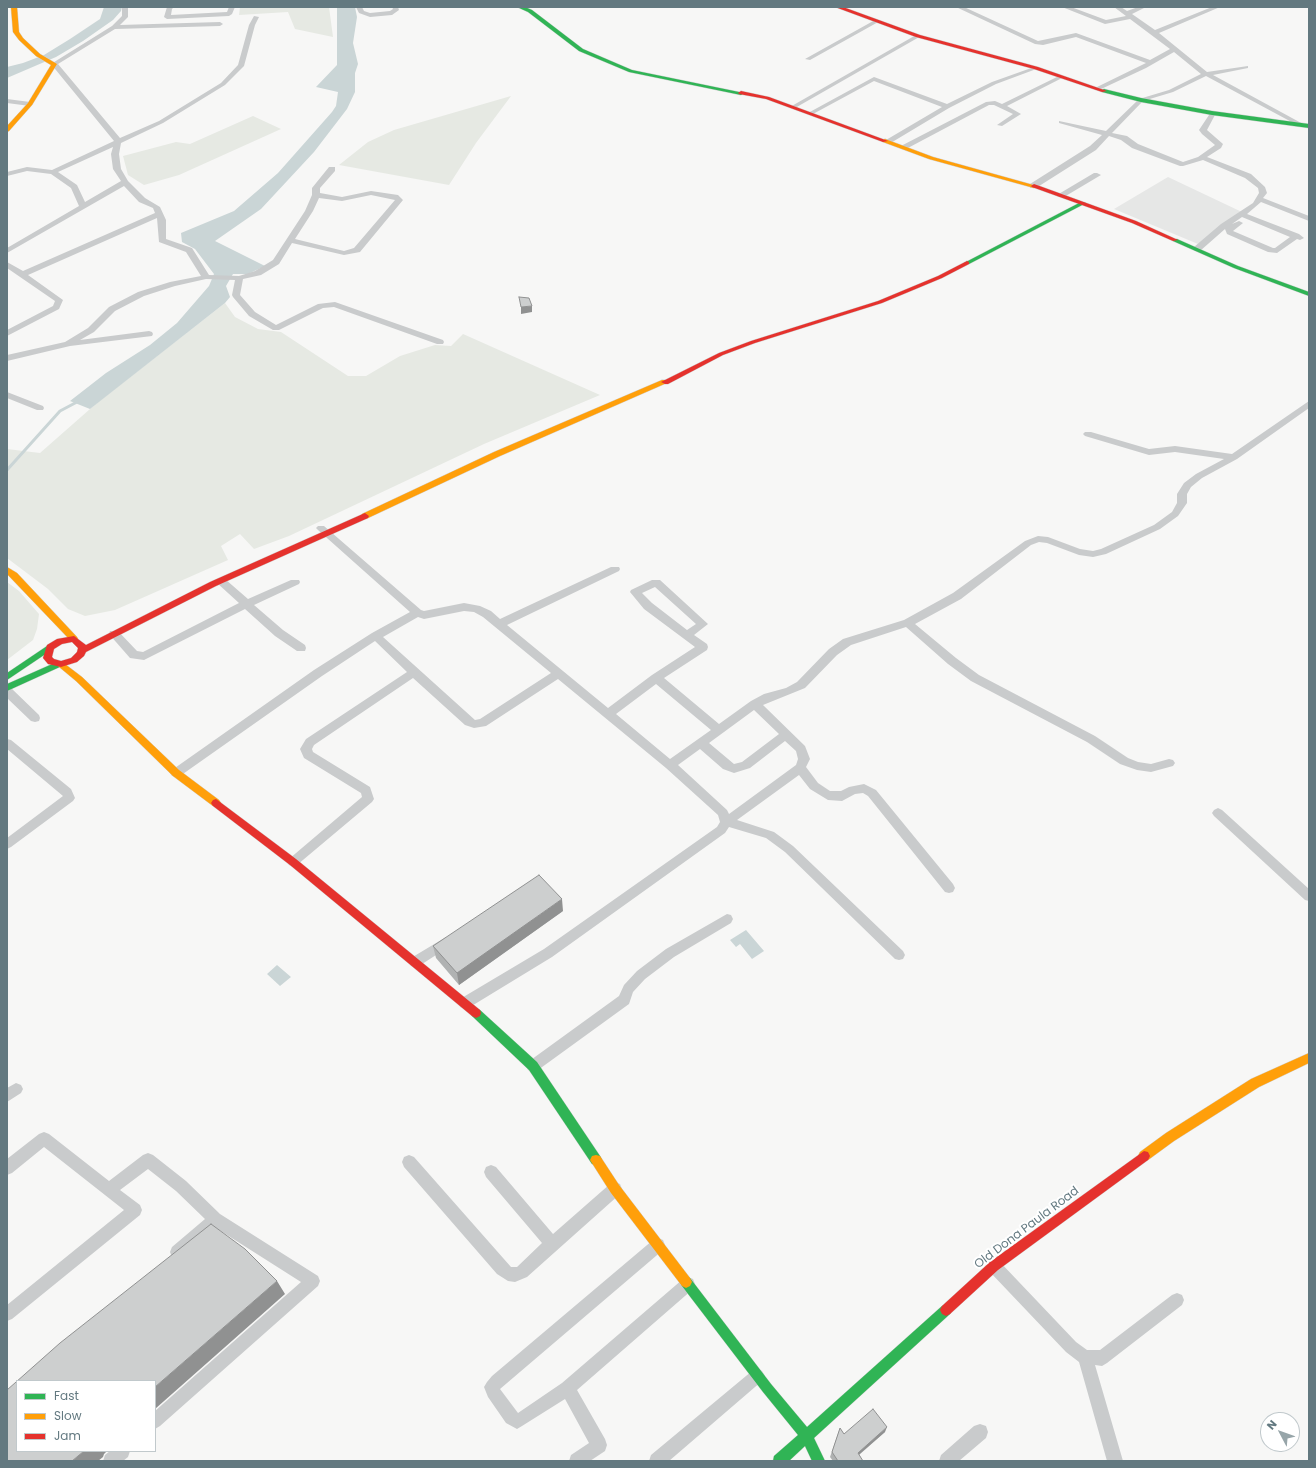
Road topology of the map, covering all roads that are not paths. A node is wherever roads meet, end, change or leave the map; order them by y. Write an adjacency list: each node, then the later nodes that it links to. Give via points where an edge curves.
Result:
1 (14, 7): 23 (street, via 16,32 38,55)
2 (125, 7): 18 (street, via 125,17)
3 (171, 7): 4 (street, via 167,17 229,14)
4 (232, 7)
5 (359, 7): 6 (street, via 360,12 370,15 392,13 396,10)
6 (395, 7)
7 (520, 7): 35 (street, via 530,11 580,50 631,71 767,98)
8 (838, 7): 16 (street)
9 (960, 7): 24 (street, via 1037,43 1076,35)
10 (1065, 7): 14 (street, via 1105,22)
11 (1116, 7): 14 (street)
12 (1143, 7): 14 (street)
13 (1217, 7): 19 (street)
14 (1129, 16): 19 (street)
15 (256, 17): 43 (street, via 241,66 223,84 161,122)
16 (877, 21): 20 (street); 22 (street)
17 (220, 24): 18 (street)
18 (114, 27): 23 (street)
19 (1154, 33): 21 (street)
20 (918, 36): 26 (street); 35 (street)
21 (1174, 49): 24 (street); 27 (street)
22 (808, 59)
23 (52, 63): 32 (street); 43 (street)
24 (1151, 63): 29 (street)
25 (1246, 67): 27 (street)
26 (1036, 68): 28 (street); 33 (street, via 994,83)
27 (1206, 74): 30 (street, via 1171,91); 40 (street)
28 (1061, 77): 29 (street); 34 (street)
29 (1096, 89): 30 (street)
30 (1141, 100): 37 (street); 42 (street)
31 (7, 101): 32 (street)
32 (30, 104): 41 (street)
33 (947, 106): 36 (street, via 874,79); 44 (street)
34 (1002, 106): 39 (street, via 1018,114); 45 (street, via 995,102 988,103)
35 (793, 107): 36 (street)
36 (811, 113): 44 (street)
37 (1213, 113): 40 (street); 46 (street, via 1203,130 1219,144 1201,156)
38 (1061, 122): 42 (street)
39 (1000, 125)
40 (1305, 126)
41 (7, 130)
42 (1107, 134): 46 (street, via 1126,139 1135,146 1183,164); 52 (street, via 1093,148)
43 (118, 141): 48 (street); 51 (street, via 115,154 117,170)
44 (889, 142): 45 (street)
45 (903, 148): 52 (street)
46 (1202, 158): 56 (street, via 1252,178 1261,187 1263,193)
47 (332, 169): 53 (street, via 316,188)
48 (53, 172): 49 (street, via 27,169); 58 (street, via 74,187)
49 (7, 174)
50 (1097, 174): 54 (street)
51 (125, 182): 58 (street); 60 (street, via 142,200 156,207)
52 (1033, 186): 54 (street)
53 (316, 195): 63 (street); 63 (street, via 342,199 371,193 396,197 399,200 357,250 344,253)
54 (1061, 195): 55 (street)
55 (1073, 199): 57 (street); 75 (street, via 933,273 876,298)
56 (1259, 199): 61 (street); 62 (street)
57 (1084, 203): 64 (street); 83 (street, via 940,277 880,302 721,354 654,387)
58 (83, 206): 65 (street)
59 (1258, 209): 61 (street)
60 (159, 214): 67 (street); 68 (street, via 162,220 162,240 189,250)
61 (1244, 215): 61 (street, via 1229,230 1230,232 1271,250 1277,251 1298,237); 64 (street, via 1224,226)
62 (1309, 218)
63 (291, 240): 69 (street, via 276,262 258,273)
64 (1197, 249): 70 (street, via 1236,267)
65 (7, 252)
66 (7, 264): 67 (street)
67 (24, 274): 71 (street, via 59,300 56,307)
68 (206, 277): 69 (street); 74 (street, via 141,294 112,309 91,330)
69 (239, 278): 73 (street, via 236,295 252,314 276,328 321,306 335,304)
70 (1309, 294)
71 (7, 333)
72 (149, 334): 74 (street)
73 (440, 342)
74 (68, 344): 76 (street)
75 (696, 356)
76 (7, 358)
77 (7, 395): 80 (street)
78 (1309, 404): 82 (street)
79 (586, 406): 83 (street, via 473,456)
80 (40, 408)
81 (1088, 434): 82 (street, via 1149,452 1175,449)
82 (1234, 457): 92 (street, via 1187,485 1182,494 1182,504 1175,514 1157,527 1103,552 1093,554 1038,539 1028,543 957,596)
83 (324, 531): 86 (street); 89 (street, via 209,576); 91 (street)
84 (615, 569): 93 (street)
85 (7, 570): 90 (street)
86 (221, 580): 88 (street); 94 (street)
87 (295, 582): 88 (street)
88 (246, 604): 94 (street, via 144,656 134,655); 99 (street, via 279,634)
89 (141, 610)
90 (49, 611): 97 (street); 98 (street)
91 (416, 613): 93 (street, via 424,615 464,607 487,614); 96 (street)
92 (908, 623): 109 (street, via 847,642 833,652 801,685); 116 (street, via 975,678 1091,739 1124,761 1151,768)
93 (500, 624): 103 (street)
94 (114, 634): 100 (street)
95 (687, 635): 95 (street, via 648,606 635,592 656,582 702,624); 106 (street, via 703,647)
96 (376, 636): 102 (street); 119 (street, via 318,673)
97 (53, 639): 98 (street); 101 (street, via 47,658); 104 (street)
98 (78, 639): 100 (street, via 81,644)
99 (300, 648)
100 (80, 654): 101 (street, via 69,663); 105 (street)
101 (60, 664): 105 (street); 107 (street)
102 (414, 672): 103 (street, via 474,724 482,723); 123 (street, via 310,742 306,749 308,755 366,790 368,799)
103 (559, 673): 110 (street)
104 (7, 677)
105 (79, 678): 119 (street)
106 (656, 678): 110 (street); 112 (street)
107 (7, 688)
108 (7, 691): 111 (street)
109 (755, 704): 112 (street); 113 (street)
110 (608, 714): 117 (street)
111 (35, 718)
112 (719, 730): 115 (street)
113 (786, 734): 115 (street, via 746,765 734,769); 118 (street, via 801,749 804,759)
114 (7, 743): 122 (street, via 67,792 69,798)
115 (701, 743): 117 (street)
116 (1169, 763)
117 (670, 765): 121 (street, via 723,814)
118 (800, 768): 121 (street); 124 (street, via 814,786 828,795 842,796 864,788 872,793)
119 (176, 773): 123 (street)
120 (1218, 813): 125 (street)
121 (726, 822): 128 (street, via 754,829 789,849); 130 (street, via 721,830 548,953)
122 (7, 844)
123 (293, 862): 129 (street)
124 (949, 888)
125 (1309, 896)
126 (728, 919): 132 (street, via 664,958 628,989 624,1000)
127 (454, 937): 129 (street)
128 (899, 955)
129 (415, 962): 130 (street)
130 (465, 1003): 132 (street)
131 (1309, 1058): 142 (street, Old Dona Paula Road, via 1254,1083 1170,1137)
132 (533, 1066): 136 (street)
133 (409, 1162): 139 (street, via 508,1274 522,1272)
134 (7, 1168): 137 (street, via 44,1139)
135 (491, 1172): 139 (street)
136 (615, 1189): 139 (street); 140 (street)
137 (109, 1190): 138 (street, via 148,1160 181,1186); 145 (street, via 135,1210)
138 (215, 1219): 141 (street); 149 (street, via 313,1281)
139 (552, 1244)
140 (658, 1245): 143 (street); 148 (street, via 492,1387 511,1418 517,1421)
141 (167, 1261)
142 (994, 1266): 146 (street, via 1071,1347); 151 (street, Old Dona Paula Road)
143 (688, 1284): 147 (street); 148 (street)
144 (1177, 1300): 146 (street, via 1102,1358)
145 (7, 1314)
146 (1085, 1357): 159 (street)
147 (757, 1376): 151 (street); 155 (street)
148 (567, 1388): 154 (street, via 599,1445)
149 (156, 1421)
150 (980, 1432): 158 (street)
151 (807, 1436): 156 (street, Old Dona Paula Road); 157 (street)
152 (121, 1452): 153 (street)
153 (111, 1461)
154 (577, 1461)
155 (656, 1461)
156 (779, 1461)
157 (819, 1461)
158 (947, 1461)
159 (1115, 1461)

